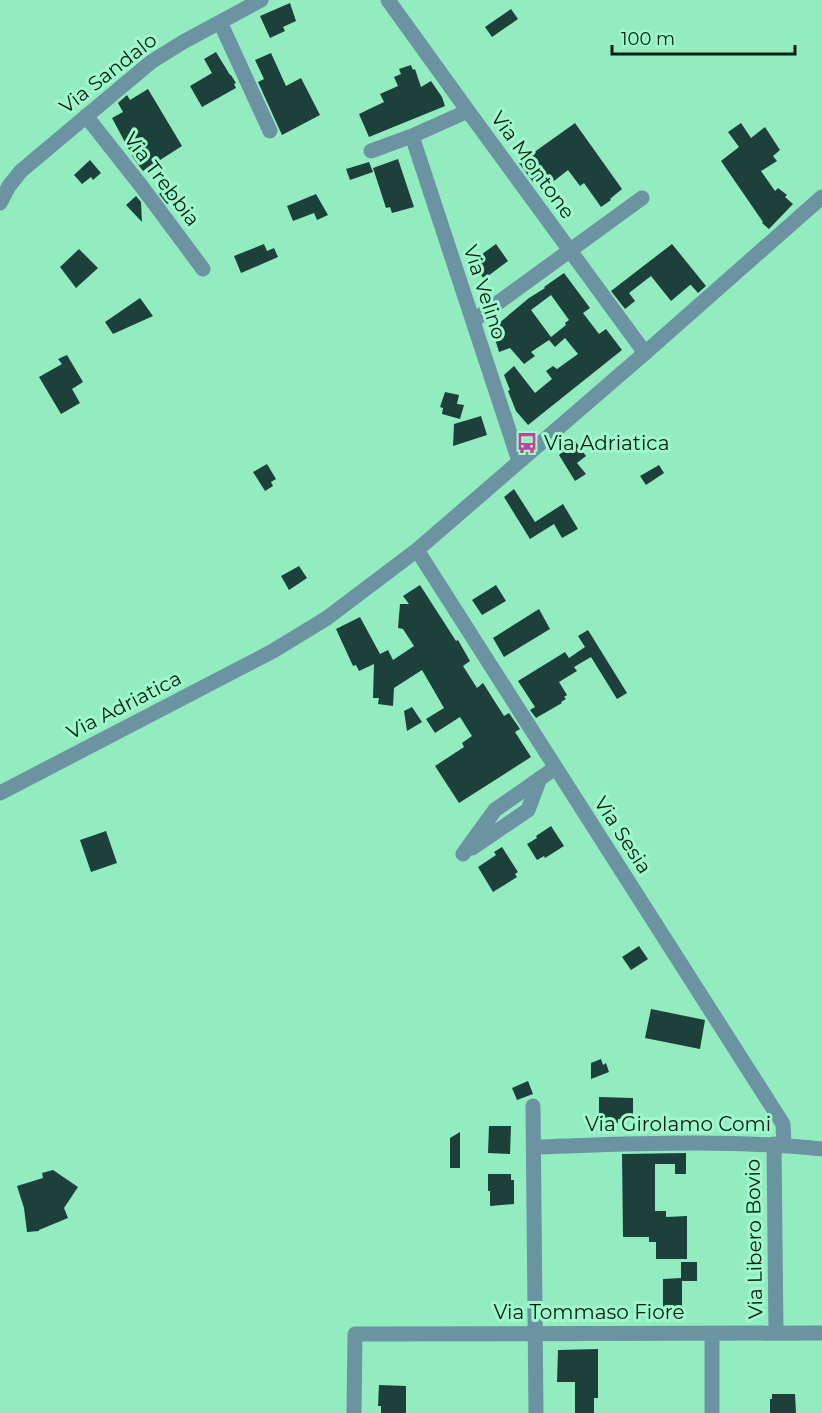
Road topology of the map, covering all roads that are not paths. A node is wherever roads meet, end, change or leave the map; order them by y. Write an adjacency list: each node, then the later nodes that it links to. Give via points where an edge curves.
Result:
1 (261, 0): 3 (street, Via Sandalo)
2 (388, 0): 4 (street, Via Montone)
3 (220, 22): 5 (street, Via Sandalo, via 151,62); 6 (street)
4 (468, 111): 7 (street); 12 (street, Via Montone)
5 (86, 116): 11 (street, Via Sandalo, via 21,171); 13 (street, Via Trebbia)
6 (270, 131)
7 (412, 136): 8 (street); 14 (street, Via Velino)
8 (371, 151)
9 (822, 197): 15 (street, Via Adriatica)
10 (642, 198): 12 (street)
11 (0, 203)
12 (570, 252): 14 (street); 15 (street, Via Montone)
13 (203, 269)
14 (473, 321): 16 (street, Via Velino)
15 (645, 353): 16 (street, Via Adriatica)
16 (519, 461): 17 (street, Via Adriatica)
17 (417, 550): 18 (street, Via Sesia); 20 (street, Via Adriatica, via 327,618 273,651)
18 (555, 768): 19 (street); 22 (street, Via Sesia, via 783,1124)
19 (540, 778): 19 (street, via 528,810 463,854 495,810)
20 (0, 793)
21 (533, 1106): 23 (street)
22 (779, 1145): 23 (street, Via Girolamo Comi, via 644,1143); 24 (street, Via Girolamo Comi); 27 (street, Via Libero Bovio)
23 (534, 1147): 25 (street)
24 (822, 1149)
25 (535, 1333): 26 (street, Via Tommaso Fiore); 29 (street, Via Tommaso Fiore, via 355,1334); 30 (street)
26 (712, 1333): 27 (street, Via Tommaso Fiore); 31 (street)
27 (776, 1333): 28 (street, Via Tommaso Fiore)
28 (822, 1333)
29 (354, 1413)
30 (536, 1413)
31 (712, 1413)

